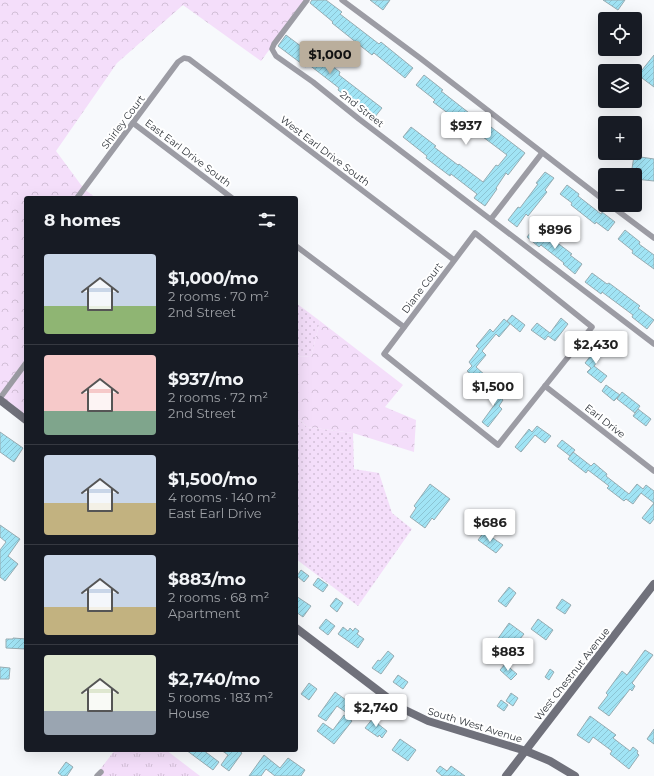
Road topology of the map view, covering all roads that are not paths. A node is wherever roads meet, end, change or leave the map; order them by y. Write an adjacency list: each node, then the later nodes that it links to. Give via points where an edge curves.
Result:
1 (307, 0): 10 (street, 2nd Street, via 274,44 272,49 276,56)
2 (342, 0): 5 (street)
3 (184, 58): 4 (street, Shirley Court, via 178,62); 13 (street, West Earl Drive South, via 193,60)
4 (133, 123): 6 (street, Shirley Court); 7 (street, East Earl Drive South)
5 (542, 153): 8 (street); 10 (street)
6 (78, 196)
7 (229, 196)
8 (598, 196)
9 (619, 212): 11 (street)
10 (491, 219): 15 (street, 2nd Street)
11 (654, 238)
12 (298, 248): 14 (street)
13 (454, 260): 14 (street, Diane Court); 17 (street, Diane Court, via 475,233 592,327)
14 (404, 327): 17 (street, Diane Court, via 384,354 498,445)
15 (654, 344)
16 (24, 366): 18 (street)
17 (545, 386): 20 (street, Earl Drive)
18 (0, 399): 19 (street)
19 (24, 418)
20 (654, 471)
21 (654, 584): 23 (street, West Chestnut Avenue)
22 (298, 630): 23 (street, South West Avenue, via 402,708 428,721)
23 (526, 751): 24 (street, West Chestnut Avenue); 25 (street, South West Avenue)
24 (506, 776)
25 (575, 776)

